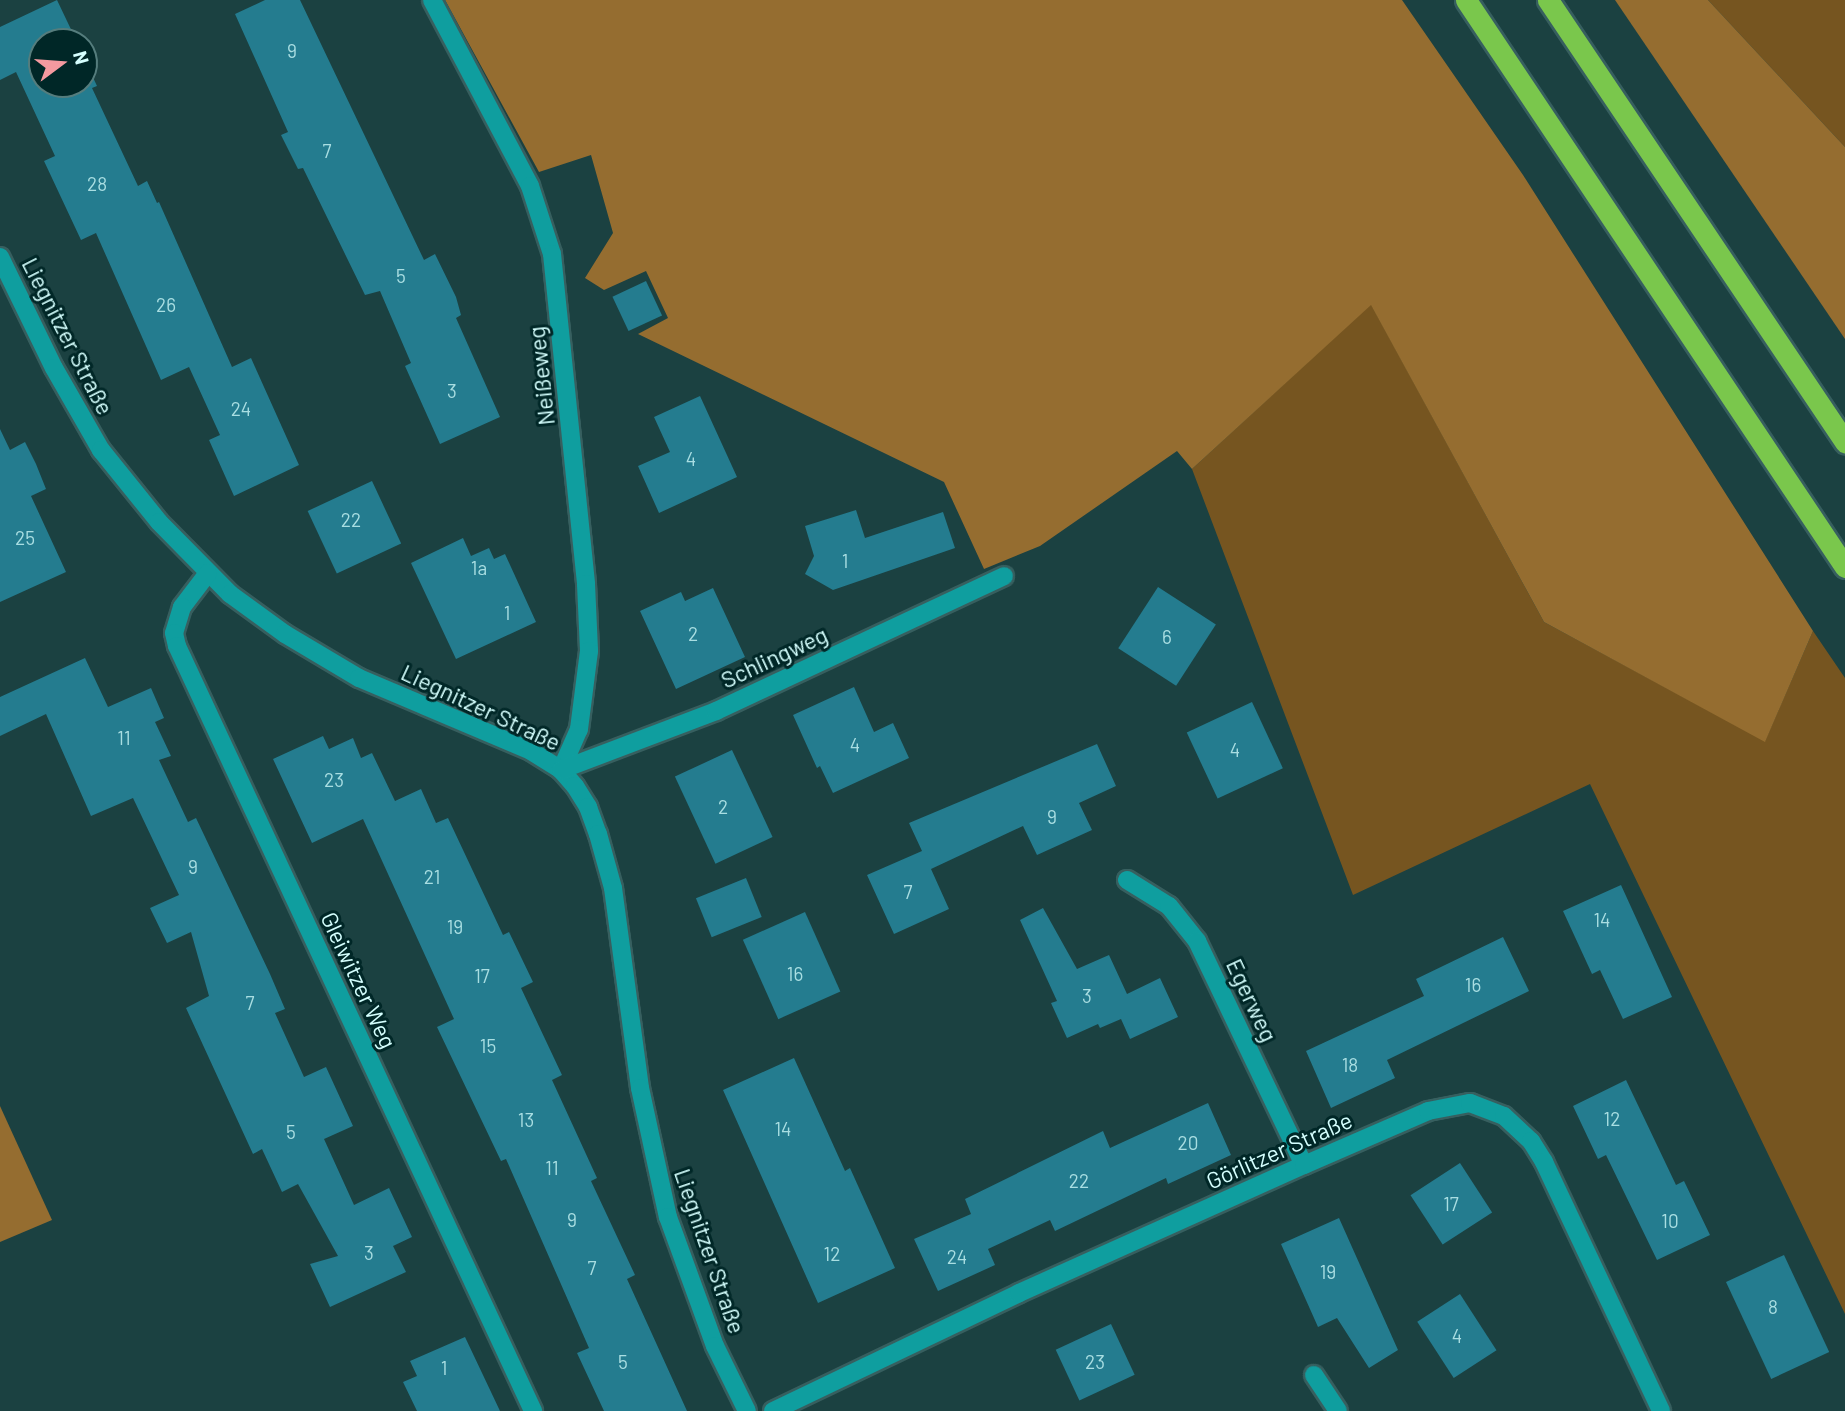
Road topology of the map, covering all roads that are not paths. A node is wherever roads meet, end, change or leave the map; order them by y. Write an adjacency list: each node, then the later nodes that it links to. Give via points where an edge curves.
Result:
1 (432, 0): 9 (street, Neißeweg, via 530,186 552,254 589,651 579,729)
2 (1466, 0): 6 (highway)
3 (1548, 0): 5 (highway)
4 (0, 257): 7 (street, Liegnitzer Straße, via 54,368 101,450)
5 (1845, 442)
6 (1845, 567)
7 (208, 573): 9 (street, Liegnitzer Straße, via 256,614 339,667 428,710 531,751); 13 (street, Gleiwitzer Weg, via 182,607 174,633 177,646)
8 (1004, 576): 9 (street, Schlingweg, via 716,711)
9 (561, 771): 14 (street, Liegnitzer Straße, via 588,807 606,860 640,1088 668,1217 715,1346)
10 (1128, 880): 11 (street, Egerweg, via 1169,906 1197,941)
11 (1304, 1165): 15 (street, Görlitzer Straße, via 1018,1293); 17 (street, Görlitzer Straße, via 1450,1105 1470,1103 1504,1116 1531,1141 1545,1163)
12 (1314, 1375): 16 (street)
13 (533, 1411)
14 (747, 1411)
15 (774, 1411)
16 (1338, 1411)
17 (1661, 1411)

